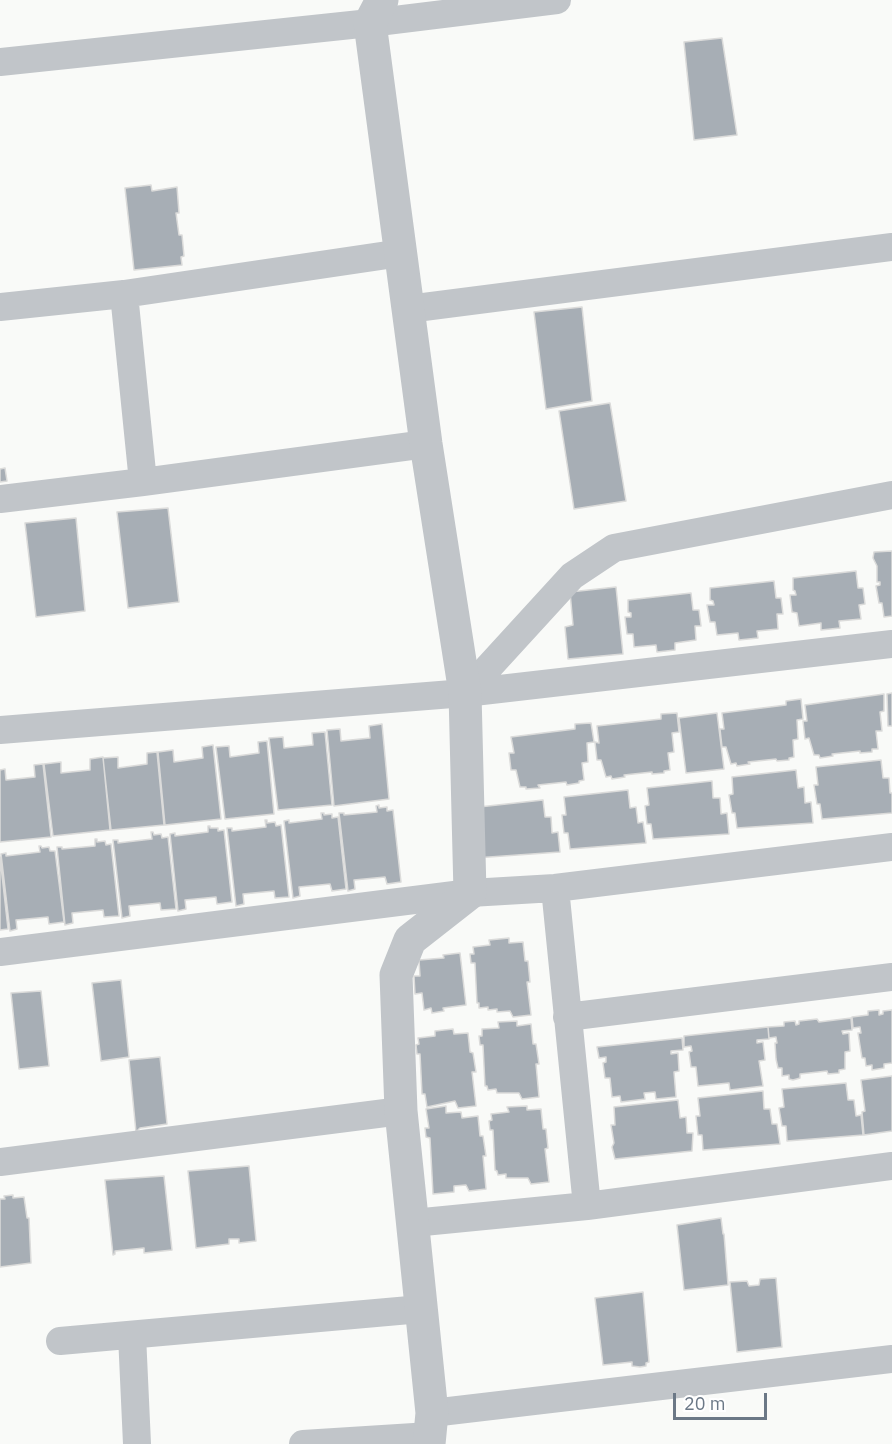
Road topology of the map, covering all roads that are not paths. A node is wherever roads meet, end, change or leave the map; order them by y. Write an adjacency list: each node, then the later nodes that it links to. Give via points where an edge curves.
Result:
1 (557, 0): 2 (street)
2 (376, 12): 3 (street); 5 (street)
3 (0, 62)
4 (892, 247): 8 (street)
5 (401, 253): 6 (street); 8 (street)
6 (124, 294): 7 (street); 10 (street)
7 (0, 307)
8 (408, 309): 9 (street)
9 (426, 444): 10 (street); 14 (street)
10 (143, 482): 12 (street)
11 (892, 495): 14 (street, via 614,549 572,576)
12 (0, 499)
13 (892, 644): 14 (street)
14 (465, 693): 15 (street); 18 (street)
15 (0, 730)
16 (892, 847): 17 (street)
17 (555, 888): 18 (street); 21 (street)
18 (470, 893): 19 (street); 22 (street, via 410,940 396,975)
19 (0, 952)
20 (892, 977): 21 (street)
21 (567, 1017): 25 (street)
22 (401, 1111): 23 (street); 26 (street)
23 (0, 1162)
24 (892, 1166): 25 (street)
25 (587, 1206): 26 (street)
26 (412, 1223): 27 (street)
27 (422, 1309): 28 (street); 31 (street)
28 (132, 1335): 29 (street); 32 (street)
29 (60, 1341)
30 (892, 1359): 31 (street)
31 (431, 1431): 33 (street)
32 (137, 1444)
33 (303, 1444)

